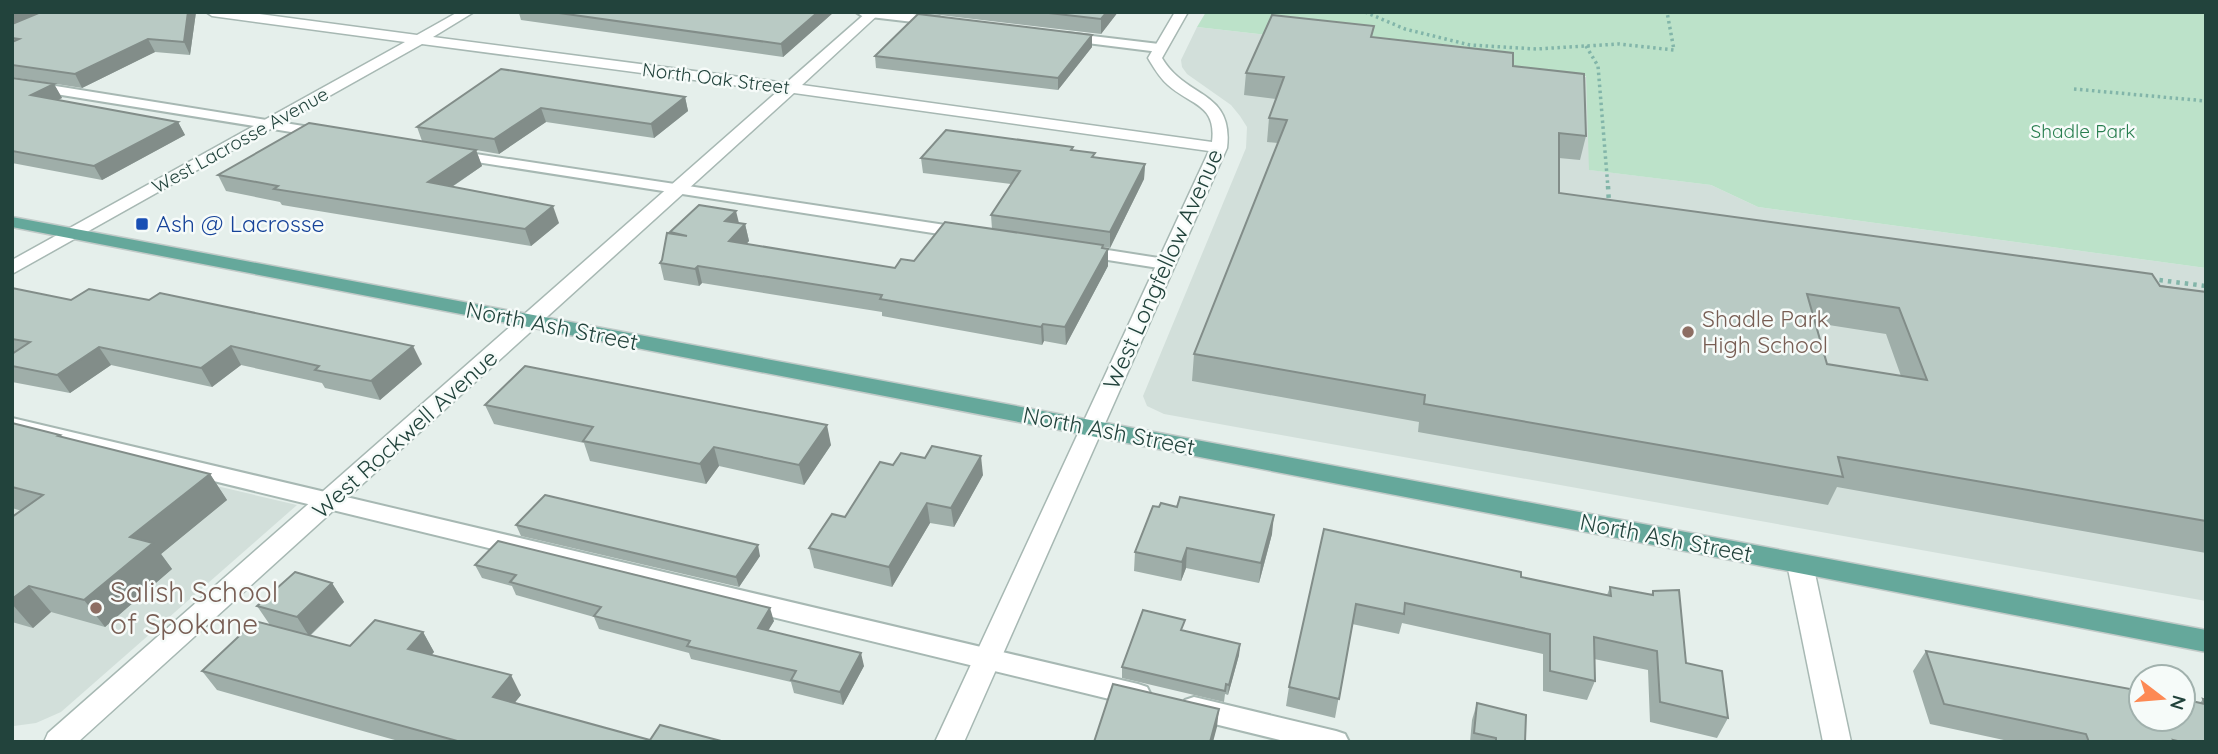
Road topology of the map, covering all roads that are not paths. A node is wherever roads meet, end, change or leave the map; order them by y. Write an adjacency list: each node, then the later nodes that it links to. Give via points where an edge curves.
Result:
1 (212, 12): 7 (street, North Oak Street)
2 (468, 12): 7 (street, West Lacrosse Avenue)
3 (1182, 12): 8 (street)
4 (870, 13): 5 (lane); 10 (street, West Rockwell Avenue)
5 (955, 23)
6 (1051, 35): 8 (lane)
7 (419, 40): 10 (street, North Oak Street); 11 (street, West Lacrosse Avenue)
8 (1160, 48): 13 (street, West Longfellow Avenue, via 1155,58 1160,72 1219,115 1224,129)
9 (12, 83): 11 (lane)
10 (790, 88): 13 (street, North Oak Street); 15 (street, West Rockwell Avenue)
11 (268, 125): 12 (lane); 17 (street, West Lacrosse Avenue)
12 (336, 136)
13 (1219, 148): 20 (street, West Longfellow Avenue)
14 (445, 153): 15 (lane)
15 (677, 190): 18 (lane); 22 (street, West Rockwell Avenue)
16 (12, 222): 17 (main road, North Ash Street)
17 (74, 233): 21 (street, West Lacrosse Avenue); 22 (main road, North Ash Street)
18 (975, 235)
19 (1070, 249): 20 (lane)
20 (1165, 264): 24 (street, West Longfellow Avenue)
21 (12, 268)
22 (529, 322): 24 (main road, North Ash Street); 25 (street, West Rockwell Avenue)
23 (12, 425): 25 (lane)
24 (1091, 427): 26 (main road, North Ash Street); 28 (street, West Longfellow Avenue)
25 (332, 500): 28 (lane); 29 (street, West Rockwell Avenue)
26 (1800, 564): 27 (main road, North Ash Street); 32 (street)
27 (2206, 641)
28 (986, 659): 30 (street, West Longfellow Avenue); 31 (lane)
29 (58, 742)
30 (948, 742)
31 (1336, 742)
32 (1837, 742)

